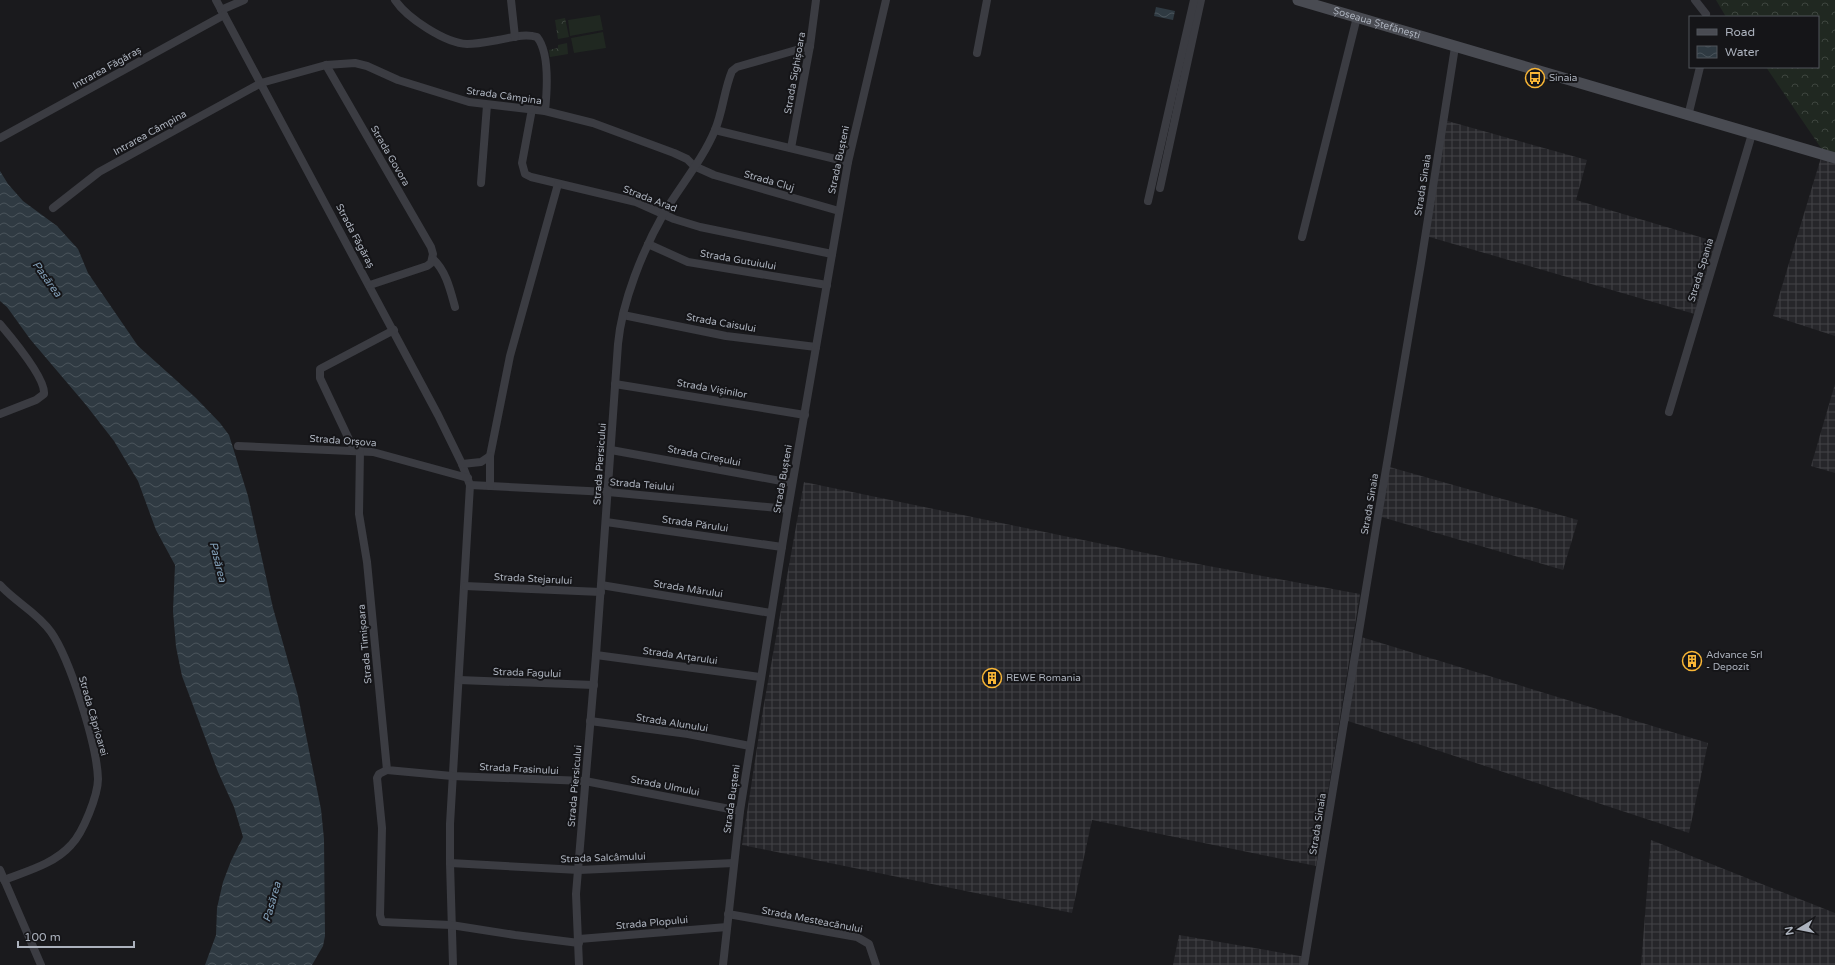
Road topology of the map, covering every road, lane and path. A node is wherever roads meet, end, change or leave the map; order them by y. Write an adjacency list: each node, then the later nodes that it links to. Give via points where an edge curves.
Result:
1 (216, 0): 13 (street, Strada Făgăraș)
2 (244, 0): 13 (street, Intrarea Făgăraș)
3 (395, 0): 16 (street, via 403,11 421,25 458,42 477,43)
4 (511, 0): 16 (street)
5 (816, 0): 17 (street, Strada Sighișoara)
6 (886, 0): 32 (street, Strada Bușteni)
7 (986, 0): 19 (street)
8 (1194, 0): 37 (street)
9 (1201, 0): 36 (street)
10 (1298, 0): 15 (main road, Șoseaua Ștefănești)
11 (1696, 0): 14 (street)
12 (1704, 0): 14 (street)
13 (222, 13): 22 (street, Strada Făgăraș); 29 (street, Intrarea Făgăraș)
14 (1706, 16)
15 (1357, 18): 18 (main road, Șoseaua Ștefănești); 41 (street)
16 (516, 37): 25 (street, via 531,35 539,40 544,55 547,86)
17 (810, 46): 27 (street, Strada Piersicului, via 734,68); 30 (street, Strada Sighișoara)
18 (1456, 47): 26 (main road, Șoseaua Ștefănești); 96 (street, Strada Sinaia)
19 (977, 53)
20 (326, 65): 22 (street, Strada Câmpina); 23 (street, Strada Câmpina, via 355,63 398,80); 44 (street, Strada Govora, via 431,247)
21 (1700, 68): 26 (street)
22 (261, 83): 38 (street, Intrarea Câmpina, via 99,172); 45 (street, Strada Făgăraș)
23 (487, 105): 24 (street, Strada Câmpina); 34 (street)
24 (532, 109): 25 (street, Strada Câmpina); 35 (street, Strada Arad, via 523,169 525,174 531,177)
25 (545, 111): 33 (street, Strada Câmpina, via 578,119 674,152)
26 (1688, 116): 28 (main road, Șoseaua Ștefănești)
27 (715, 130): 30 (street); 33 (street, Strada Piersicului)
28 (1752, 134): 31 (main road, Șoseaua Ștefănești); 53 (street, Strada Spania)
29 (0, 138)
30 (791, 148): 32 (street)
31 (1835, 158)
32 (848, 162): 39 (street, Strada Bușteni)
33 (694, 166): 39 (street, Strada Cluj, via 721,177); 40 (street, Strada Piersicului)
34 (481, 183)
35 (558, 184): 40 (street, Strada Arad, via 636,202); 59 (street, via 510,356)
36 (1160, 188)
37 (1148, 201)
38 (53, 208)
39 (840, 211): 43 (street, Strada Bușteni)
40 (664, 214): 42 (street, Strada Piersicului); 43 (street, Strada Arad, via 700,227)
41 (1302, 236)
42 (648, 244): 46 (street, Strada Gutuiului, via 688,262); 48 (street, Strada Piersicului)
43 (832, 254): 46 (street, Strada Bușteni)
44 (433, 258): 45 (street, via 427,266); 47 (street, Strada Govora, via 445,276)
45 (370, 285): 50 (street, Strada Făgăraș)
46 (827, 285): 51 (street, Strada Bușteni)
47 (455, 307)
48 (623, 315): 51 (street, Strada Caisului, via 726,336); 52 (street, Strada Piersicului, via 618,336)
49 (0, 324): 54 (street, via 42,381 44,394 36,400)
50 (394, 330): 57 (street, Strada Timișoara, via 320,369 320,378); 60 (street, Strada Făgăraș)
51 (816, 347): 55 (street, Strada Bușteni)
52 (615, 384): 55 (street, Strada Vișinilor); 58 (street, Strada Piersicului)
53 (1669, 412)
54 (0, 414)
55 (805, 415): 62 (street, Strada Bușteni)
56 (238, 446): 57 (street, Strada Orșova)
57 (357, 450): 61 (street, Strada Orșova, via 373,452); 78 (street, Strada Timișoara, via 359,514 367,562)
58 (611, 450): 62 (street, Strada Cireșului); 64 (street, Strada Piersicului)
59 (490, 456): 60 (street, via 481,462); 63 (street)
60 (462, 464): 61 (street, Strada Făgăraș)
61 (469, 482): 63 (street, Strada Teiului); 69 (street)
62 (792, 483): 65 (street, Strada Bușteni)
63 (490, 486): 64 (street, Strada Teiului)
64 (608, 492): 65 (street, Strada Teiului); 66 (street, Strada Piersicului)
65 (788, 509): 67 (street, Strada Bușteni)
66 (606, 522): 67 (street, Strada Părului); 70 (street, Strada Piersicului)
67 (782, 547): 71 (street, Strada Bușteni)
68 (0, 585): 86 (street, Strada Căprioarei, via 39,617 52,632 72,676 88,727 98,780 93,802 72,845 47,863)
69 (465, 586): 70 (street, Strada Stejarului); 74 (street)
70 (601, 589): 71 (street, Strada Mărului); 72 (street, Strada Piersicului)
71 (771, 613): 73 (street, Strada Bușteni)
72 (596, 655): 73 (street, Strada Arțarului); 75 (street, Strada Piersicului)
73 (760, 677): 77 (street, Strada Bușteni)
74 (459, 680): 75 (street, Strada Fagului); 79 (street)
75 (594, 685): 76 (street, Strada Piersicului)
76 (590, 721): 77 (street, Strada Alunului, via 688,734); 80 (street, Strada Piersicului)
77 (750, 746): 81 (street, Strada Bușteni)
78 (387, 770): 79 (street); 88 (street, Strada Plopului, via 376,778 382,828 380,920 387,923)
79 (452, 776): 80 (street, Strada Frasinului); 82 (street)
80 (585, 782): 81 (street, Strada Ulmului); 85 (street, Strada Piersicului)
81 (740, 810): 83 (street, Strada Bușteni)
82 (450, 863): 85 (street, Strada Salcâmului); 88 (street)
83 (734, 863): 85 (street, Strada Salcâmului); 87 (street, Strada Bușteni)
84 (0, 870): 86 (street)
85 (578, 870): 90 (street, Strada Piersicului, via 576,894)
86 (4, 880): 91 (street)
87 (728, 914): 89 (street, Strada Bușteni); 95 (street, Strada Mesteacănului, via 857,937 869,944)
88 (452, 925): 90 (street, Strada Plopului, via 515,935); 92 (street)
89 (727, 927): 90 (street, Strada Plopului); 94 (street, Strada Bușteni)
90 (579, 941): 93 (street, Strada Piersicului)
91 (41, 965)
92 (453, 965)
93 (579, 965)
94 (723, 965)
95 (876, 965)
96 (1304, 965)

